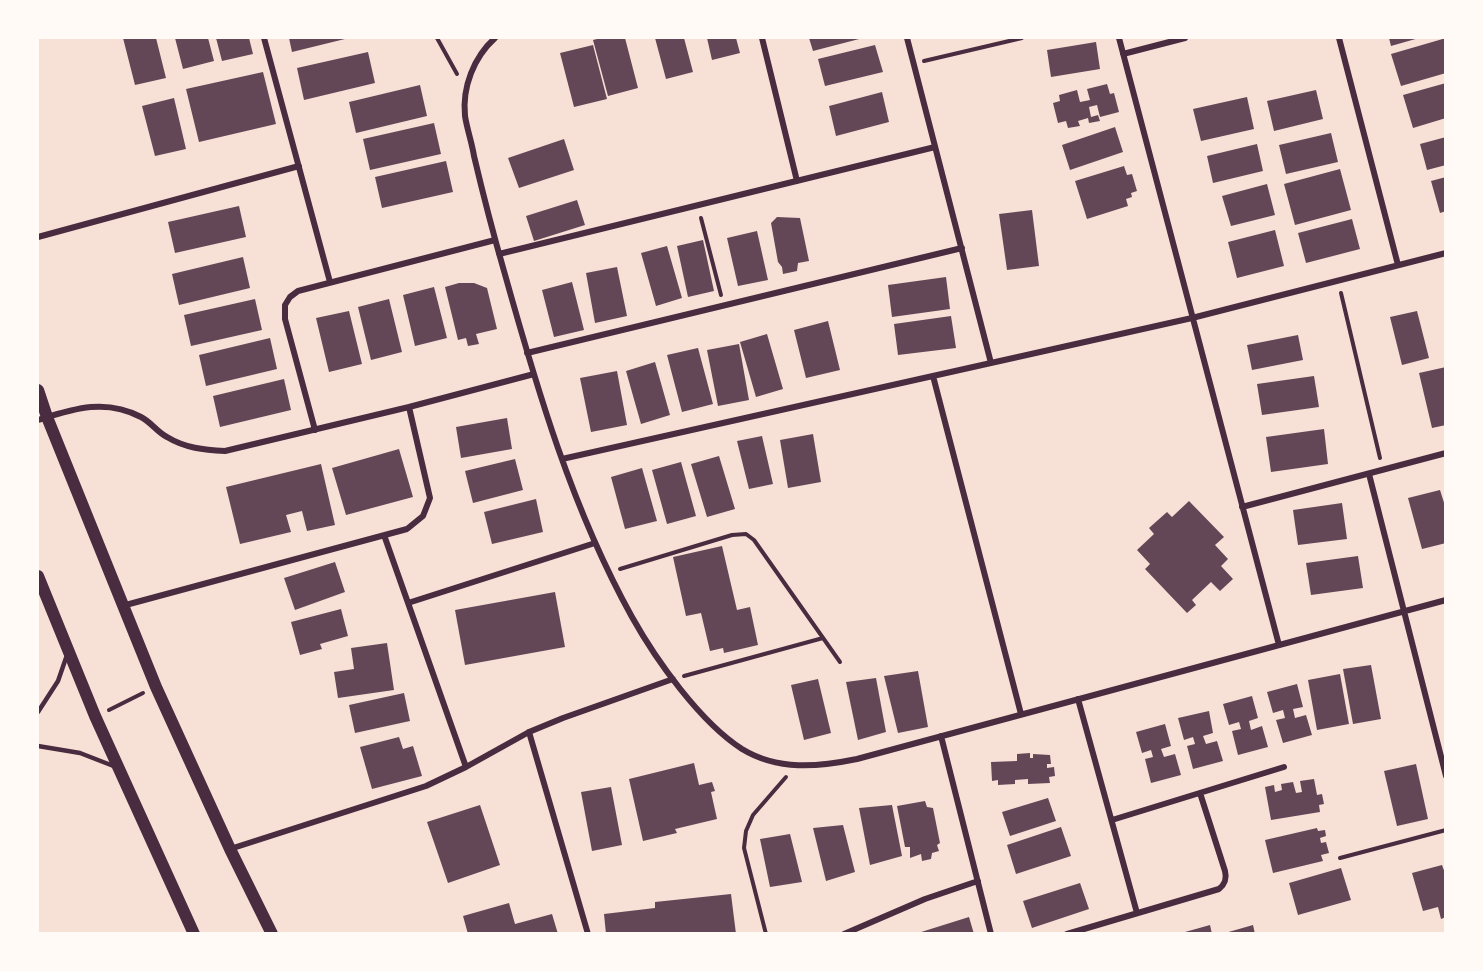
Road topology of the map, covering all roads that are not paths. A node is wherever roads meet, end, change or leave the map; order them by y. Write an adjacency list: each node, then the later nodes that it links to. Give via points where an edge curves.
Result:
1 (264, 38): 10 (street)
2 (495, 38): 13 (street, via 473,67 465,115)
3 (762, 38): 11 (street)
4 (907, 38): 9 (street)
5 (1119, 38): 8 (street)
6 (1185, 38): 8 (street)
7 (1339, 38): 17 (street)
8 (1123, 54): 19 (street)
9 (935, 147): 11 (street); 14 (street)
10 (299, 166): 12 (street); 18 (street)
11 (797, 181): 16 (street)
12 (38, 237)
13 (495, 240): 16 (street); 18 (street)
14 (962, 248): 20 (street); 21 (street)
15 (1446, 253): 17 (street)
16 (499, 254): 20 (street)
17 (1398, 265): 19 (street)
18 (330, 282): 27 (street, via 298,291 285,305 285,319)
19 (1192, 318): 21 (street); 31 (street)
20 (527, 353): 22 (street)
21 (991, 363): 23 (street)
22 (534, 374): 25 (street); 29 (street)
23 (933, 376): 29 (street); 44 (street)
24 (38, 390): 26 (main road)
25 (409, 407): 27 (street); 32 (street, via 430,498 423,516 415,523)
26 (42, 418): 27 (street, via 78,407 111,407 142,417 166,437 194,449 225,451); 37 (main road)
27 (315, 430)
28 (1446, 453): 30 (street)
29 (562, 459): 33 (street)
30 (1368, 474): 31 (street); 38 (street)
31 (1242, 507): 39 (street)
32 (384, 536): 36 (street); 37 (street)
33 (595, 543): 36 (street); 41 (street, via 633,619)
34 (38, 576): 40 (main road)
35 (1446, 600): 38 (street)
36 (408, 603): 49 (street)
37 (122, 606): 54 (main road)
38 (1404, 612): 39 (street); 51 (street)
39 (1279, 645): 42 (street)
40 (68, 653): 43 (lane, via 58,681); 48 (main road)
41 (673, 679): 45 (street); 46 (street, via 700,713 744,750 795,766 857,759)
42 (1078, 699): 44 (street); 53 (street)
43 (38, 712)
44 (1021, 714): 46 (street)
45 (529, 732): 49 (street); 59 (street)
46 (941, 736): 55 (street)
47 (38, 746): 48 (lane, via 80,753)
48 (118, 767): 57 (main road)
49 (466, 767): 54 (street, via 389,799)
50 (1284, 767): 52 (street)
51 (1446, 776)
52 (1200, 793): 53 (street); 56 (street, via 1225,871 1223,886)
53 (1112, 820): 56 (street)
54 (230, 849): 58 (main road)
55 (978, 881): 60 (street); 61 (street)
56 (1137, 912): 62 (street)
57 (194, 933)
58 (272, 933)
59 (588, 933)
60 (844, 933)
61 (991, 933)
62 (1067, 933)

